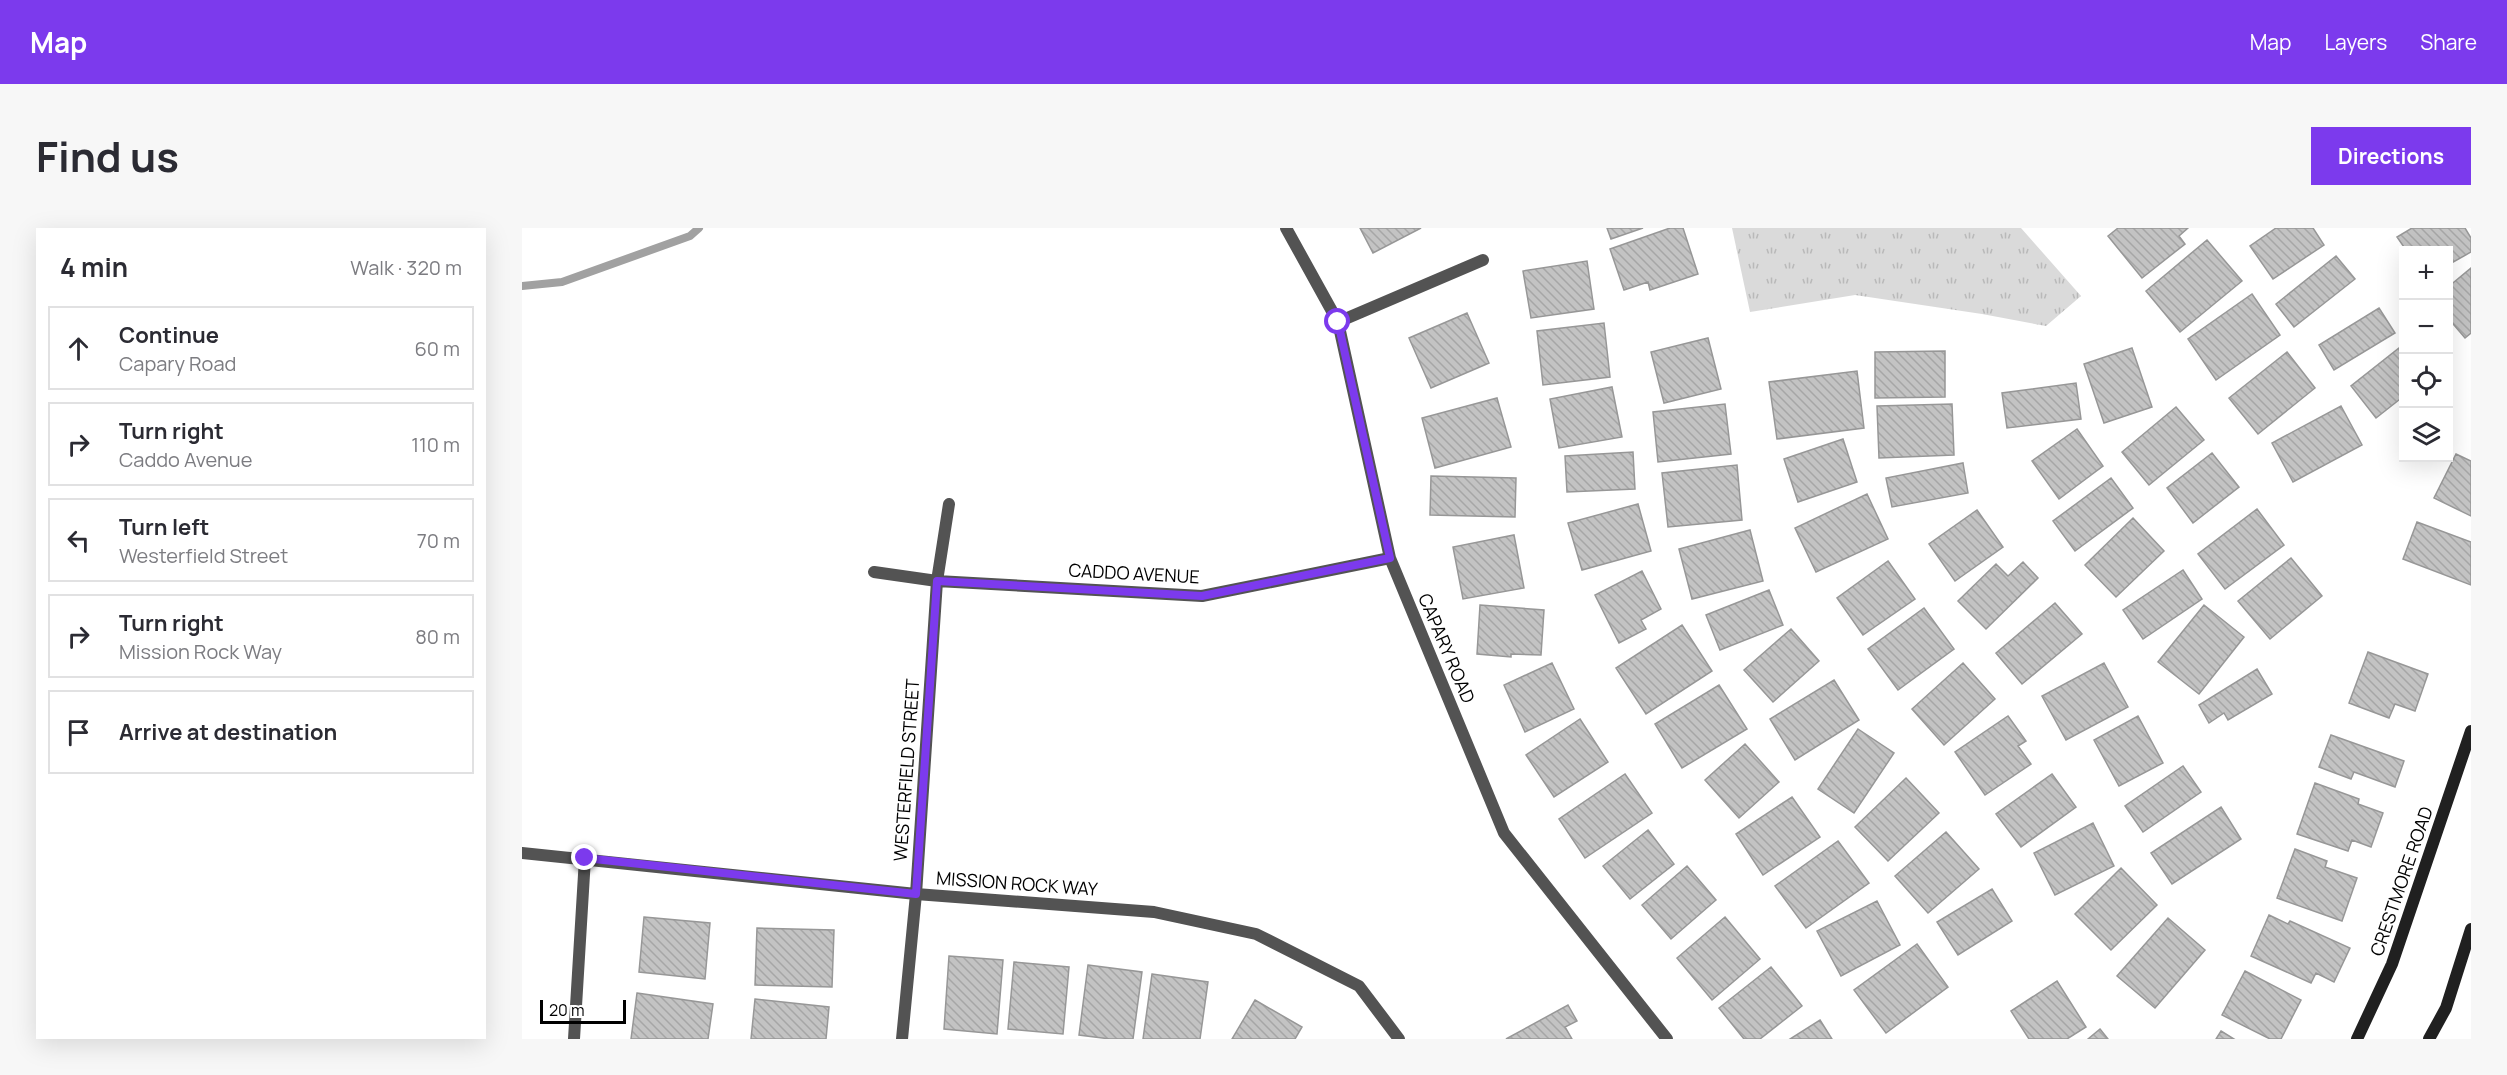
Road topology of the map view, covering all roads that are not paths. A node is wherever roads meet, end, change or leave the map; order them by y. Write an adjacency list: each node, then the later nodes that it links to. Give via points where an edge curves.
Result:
1 (1286, 228): 3 (street, CAPARY ROAD)
2 (1483, 260): 3 (street)
3 (1338, 322): 5 (street, CAPARY ROAD)
4 (949, 504): 7 (street, WESTERFIELD STREET)
5 (1390, 558): 7 (street, CADDO AVENUE, via 1202,596); 16 (street, CAPARY ROAD, via 1504,833)
6 (874, 572): 7 (street, CADDO AVENUE)
7 (937, 581): 11 (street, WESTERFIELD STREET)
8 (2471, 731): 17 (street, CRESTMORE ROAD, via 2392,964)
9 (522, 853): 10 (street, MISSION ROCK WAY)
10 (585, 858): 11 (street, MISSION ROCK WAY); 13 (street)
11 (916, 894): 14 (street, WESTERFIELD STREET); 15 (street, MISSION ROCK WAY, via 1154,912 1256,934 1359,986)
12 (2471, 928): 18 (street, via 2446,1008)
13 (574, 1039)
14 (902, 1039)
15 (1399, 1039)
16 (1667, 1039)
17 (2357, 1039)
18 (2429, 1039)

